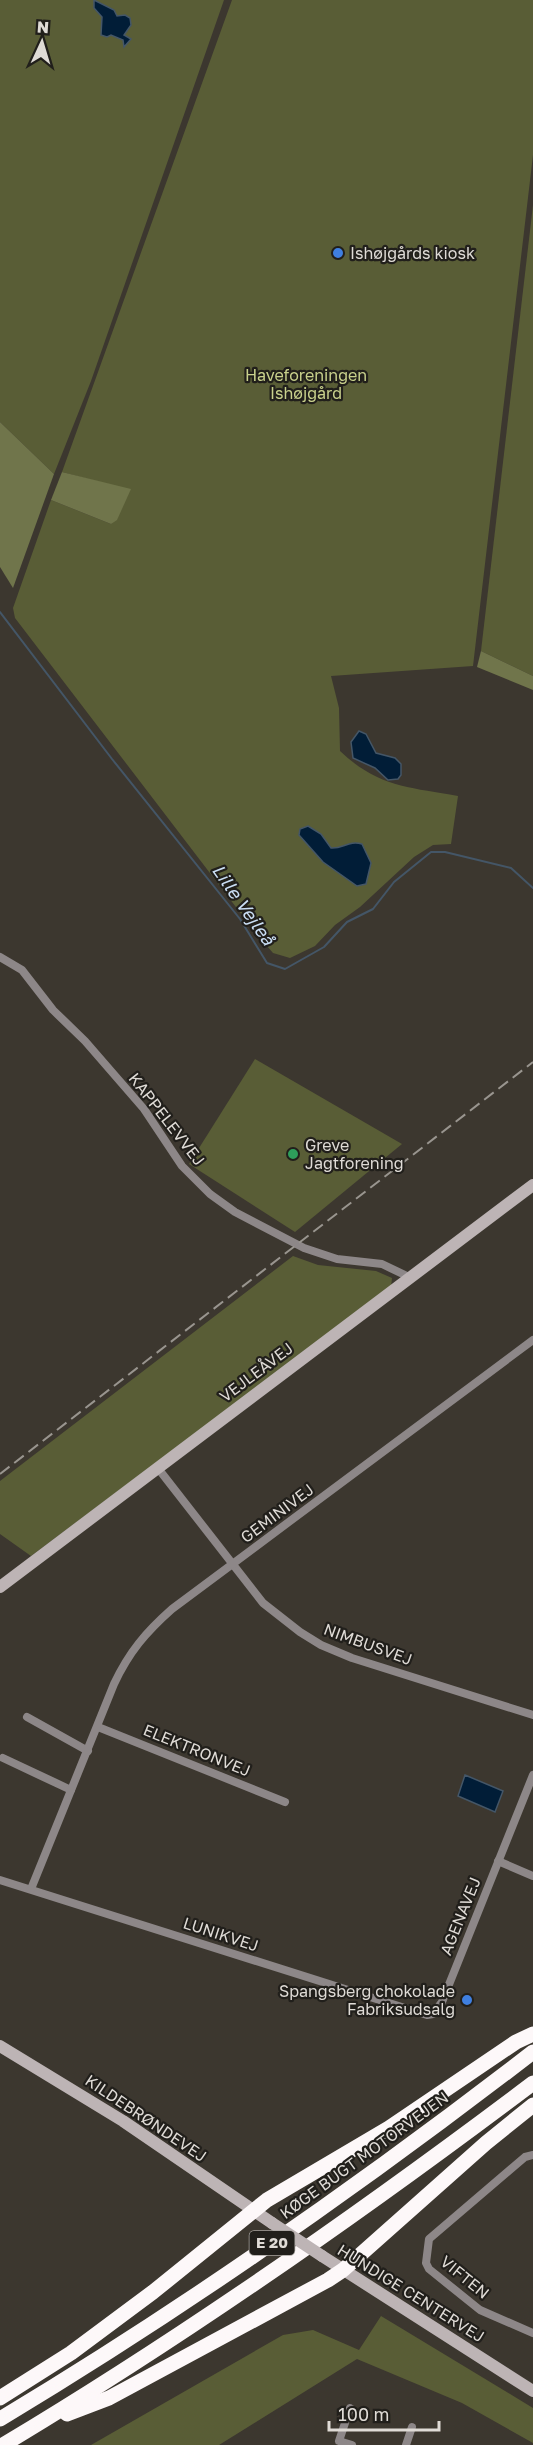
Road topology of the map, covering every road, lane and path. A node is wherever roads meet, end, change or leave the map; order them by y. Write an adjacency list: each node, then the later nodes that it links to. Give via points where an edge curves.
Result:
1 (0, 957): 3 (street, KAPPELEVVEJ, via 22,970 52,1010 85,1041 144,1109 182,1166 210,1194 235,1212 304,1248 337,1259 382,1264)
2 (533, 1185): 3 (street, VEJLEÅVEJ)
3 (409, 1277): 5 (street, VEJLEÅVEJ)
4 (533, 1340): 6 (street, GEMINIVEJ)
5 (157, 1467): 6 (street, NIMBUSVEJ); 7 (street, VEJLEÅVEJ)
6 (233, 1564): 8 (street, NIMBUSVEJ, via 263,1603 321,1645); 10 (street, GEMINIVEJ, via 172,1609 141,1638 123,1664)
7 (0, 1587)
8 (533, 1715)
9 (27, 1717): 11 (street)
10 (98, 1727): 11 (street, GEMINIVEJ); 15 (street, ELEKTRONVEJ)
11 (88, 1751): 14 (street, GEMINIVEJ)
12 (3, 1758): 14 (street)
13 (532, 1781): 16 (street, AGENAVEJ)
14 (71, 1790): 19 (street, GEMINIVEJ)
15 (285, 1802)
16 (498, 1861): 17 (street, AGENAVEJ); 20 (street, AGENAVEJ, via 442,2002)
17 (533, 1876)
18 (0, 1880): 19 (street, LUNIKVEJ)
19 (31, 1889): 20 (street, LUNIKVEJ, via 417,2014)
20 (433, 2014)
21 (533, 2034): 27 (highway, via 389,2128)
22 (0, 2046): 27 (street, KILDEBRØNDEVEJ, via 123,2121)
23 (533, 2052): 34 (highway, KØGE BUGT MOTORVEJEN / E 20, via 319,2211 200,2293)
24 (533, 2083): 35 (highway, E 20, via 273,2272)
25 (533, 2105): 29 (highway)
26 (533, 2155): 30 (street, VIFTEN, via 525,2157 429,2239 426,2263 480,2310)
27 (252, 2210): 28 (street, KILDEBRØNDEVEJ); 32 (highway, via 80,2347)
28 (272, 2223): 29 (street, HUNDIGE CENTERVEJ, bridge)
29 (343, 2270): 31 (street, HUNDIGE CENTERVEJ); 35 (highway, via 109,2398)
30 (533, 2333)
31 (533, 2391)
32 (0, 2398)
33 (350, 2408): 38 (street, via 339,2441)
34 (0, 2419)
35 (38, 2424): 37 (highway, E 20)
36 (412, 2427): 39 (street)
37 (3, 2445)
38 (352, 2445)
39 (406, 2445)

